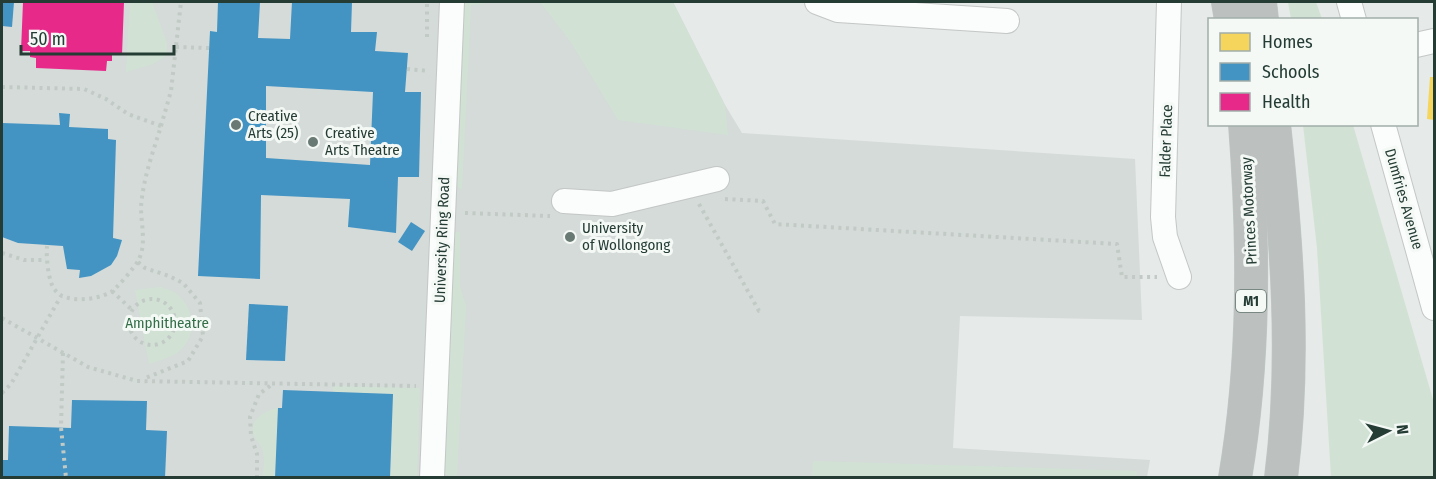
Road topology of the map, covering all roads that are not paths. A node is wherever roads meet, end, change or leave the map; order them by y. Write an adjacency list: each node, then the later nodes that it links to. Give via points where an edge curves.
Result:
1 (452, 2): 21 (street, University Ring Road)
2 (817, 2): 10 (street, via 838,10)
3 (1169, 2): 18 (street, Falder Place, via 1163,218)
4 (1228, 2): 7 (highway)
5 (1260, 2): 8 (highway)
6 (1349, 2): 9 (street)
7 (1231, 18)
8 (1262, 18)
9 (1353, 18)
10 (1007, 21)
11 (1434, 41): 12 (street)
12 (1418, 45)
13 (1245, 126): 19 (highway, Princes Motorway / M1)
14 (1274, 126): 24 (highway, Princes Motorway / M1, via 1284,209 1289,323 1288,403)
15 (1384, 126): 20 (street, Dumfries Avenue)
16 (718, 189): 17 (street, via 612,204)
17 (564, 201)
18 (1179, 277)
19 (1252, 277): 22 (highway, Princes Motorway / M1, via 1248,380); 23 (highway, via 1256,394)
20 (1434, 308)
21 (432, 477)
22 (1235, 477)
23 (1248, 477)
24 (1281, 477)

